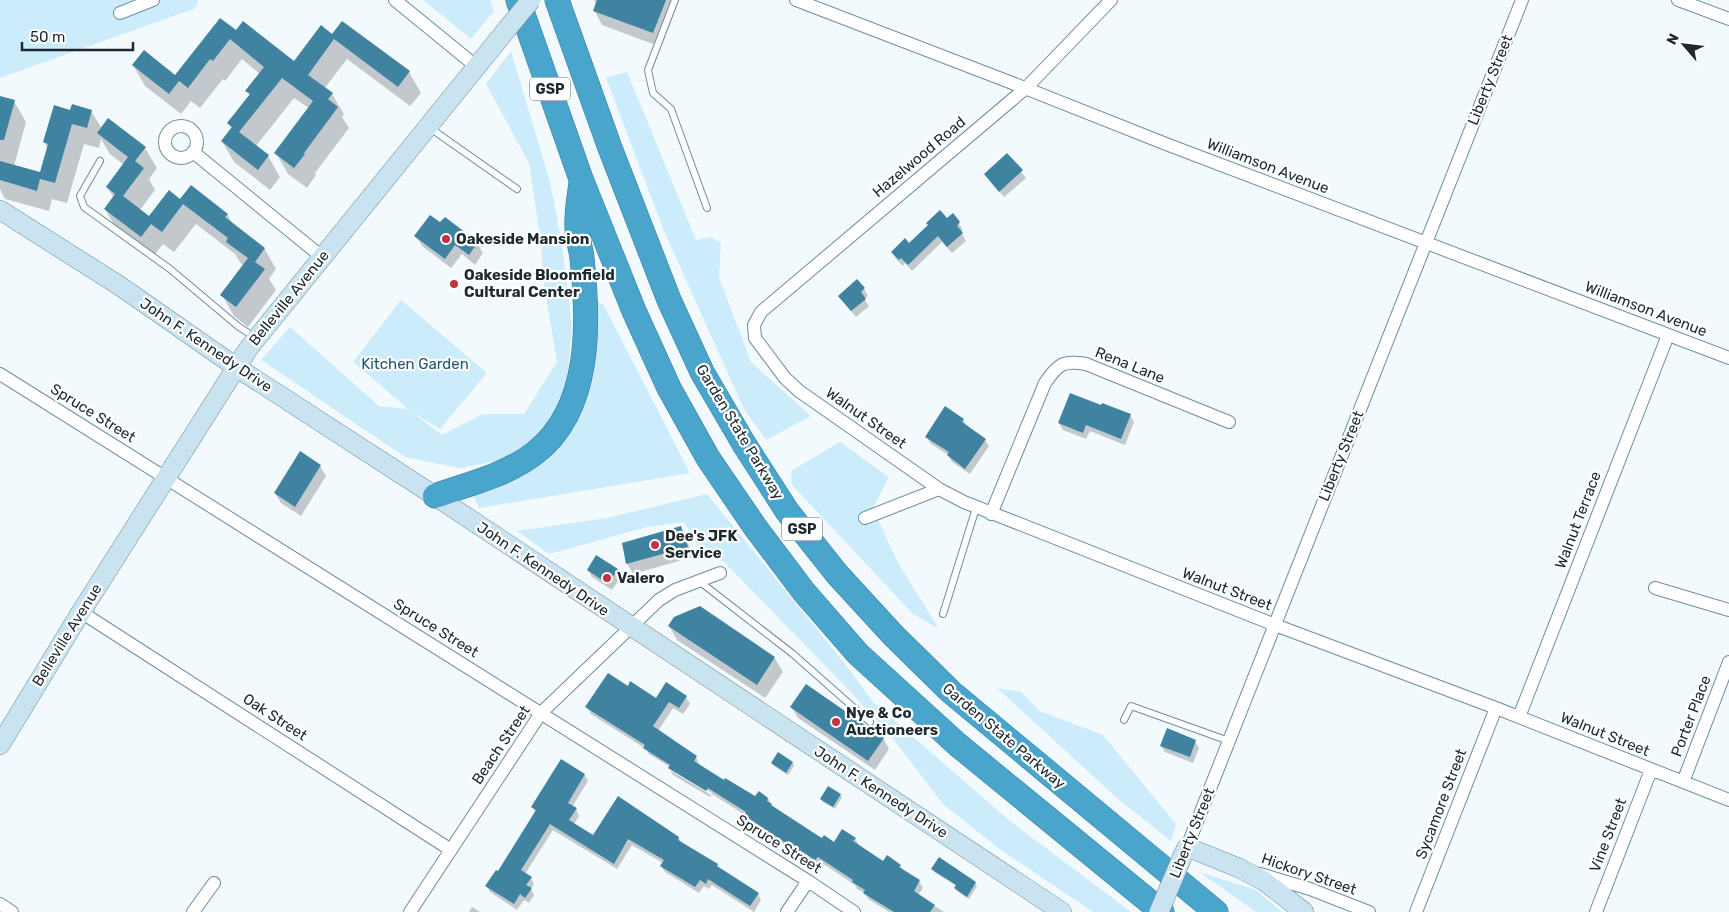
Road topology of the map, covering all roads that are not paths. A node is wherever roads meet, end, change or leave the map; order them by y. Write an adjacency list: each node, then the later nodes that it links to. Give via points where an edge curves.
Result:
1 (153, 0): 11 (street)
2 (395, 0): 13 (street)
3 (518, 0): 18 (highway, GSP)
4 (531, 0): 13 (main road, Belleville Avenue, bridge)
5 (557, 0): 61 (highway, Garden State Parkway / GSP, via 669,300 702,372 787,510 837,574 951,692)
6 (675, 0): 20 (lane, via 648,70 653,93 671,109)
7 (796, 0): 14 (street, Williamson Avenue)
8 (1111, 0): 14 (street, Hazelwood Road)
9 (1522, 0): 24 (street, Liberty Street)
10 (1678, 0): 12 (street)
11 (120, 13)
12 (1729, 19)
13 (477, 67): 15 (main road, Belleville Avenue)
14 (1026, 88): 24 (street, Williamson Avenue); 27 (street, Hazelwood Road, via 760,312 754,325)
15 (428, 127): 19 (lane); 25 (main road, Belleville Avenue)
16 (193, 152): 25 (street)
17 (100, 161): 28 (lane, via 80,196 84,207 170,269)
18 (581, 179): 35 (highway, via 577,228 584,281 584,340 579,381 569,409 555,434 535,453 508,469); 65 (highway, GSP, via 634,311 708,458 804,592 858,654 919,710)
19 (517, 189)
20 (708, 208)
21 (0, 210): 23 (main road, John F. Kennedy Drive)
22 (0, 219): 23 (main road, John F. Kennedy Drive)
23 (24, 226): 30 (main road, John F. Kennedy Drive, via 120,286)
24 (1426, 243): 26 (street, Williamson Avenue); 45 (street, Liberty Street)
25 (322, 257): 28 (main road, Belleville Avenue)
26 (1668, 335): 29 (street, Williamson Avenue); 50 (street, Walnut Terrace)
27 (755, 338): 34 (street, Walnut Street, via 799,391)
28 (257, 339): 30 (main road, Belleville Avenue)
29 (1729, 358)
30 (236, 367): 33 (main road, Belleville Avenue); 35 (main road, John F. Kennedy Drive)
31 (0, 374): 33 (street, Spruce Street)
32 (1229, 422): 37 (street, Rena Lane, via 1086,364 1062,364 1045,383)
33 (166, 478): 43 (main road, Belleville Avenue); 49 (street, Spruce Street)
34 (939, 489): 36 (street, Walnut Street); 38 (street)
35 (435, 496): 46 (main road, John F. Kennedy Drive)
36 (976, 508): 37 (street, Walnut Street); 44 (lane)
37 (991, 514): 45 (street, Walnut Street)
38 (865, 518)
39 (720, 573): 40 (street, Beach Street)
40 (699, 581): 46 (street, Beach Street, via 658,600); 52 (lane, via 793,654)
41 (1656, 588): 42 (street)
42 (1729, 610)
43 (81, 612): 54 (main road, Belleville Avenue); 58 (street, Oak Street)
44 (943, 614)
45 (1275, 625): 48 (street, Walnut Street); 53 (street, Liberty Street)
46 (630, 626): 49 (street, Beach Street); 71 (main road, John F. Kennedy Drive)
47 (1729, 662): 56 (street, Porter Place)
48 (1496, 708): 50 (street, Walnut Street); 76 (street, Sycamore Street)
49 (541, 713): 58 (street, Beach Street); 62 (street, Spruce Street)
50 (1519, 717): 55 (street, Walnut Street)
51 (1124, 720): 53 (lane, via 1131,706)
52 (870, 722)
53 (1229, 742): 59 (street, Liberty Street)
54 (0, 745)
55 (1651, 770): 56 (street, Walnut Street); 77 (street, Vine Street)
56 (1683, 782): 57 (street, Walnut Street)
57 (1729, 800)
58 (451, 850): 68 (street, Beach Street)
59 (1185, 851): 60 (main road); 65 (main road, Liberty Street, bridge)
60 (1239, 868): 74 (main road, via 1264,881); 75 (street, Hickory Street)
61 (1170, 875): 72 (highway, Garden State Parkway / GSP); 73 (highway)
62 (808, 881): 69 (street); 70 (street, Spruce Street)
63 (214, 883): 67 (street)
64 (0, 904): 66 (street)
65 (1156, 909)
66 (12, 912)
67 (193, 912)
68 (410, 912)
69 (787, 912)
70 (854, 912)
71 (1062, 912)
72 (1216, 912)
73 (1224, 912)
74 (1304, 912)
75 (1369, 912)
76 (1416, 912)
77 (1596, 912)

